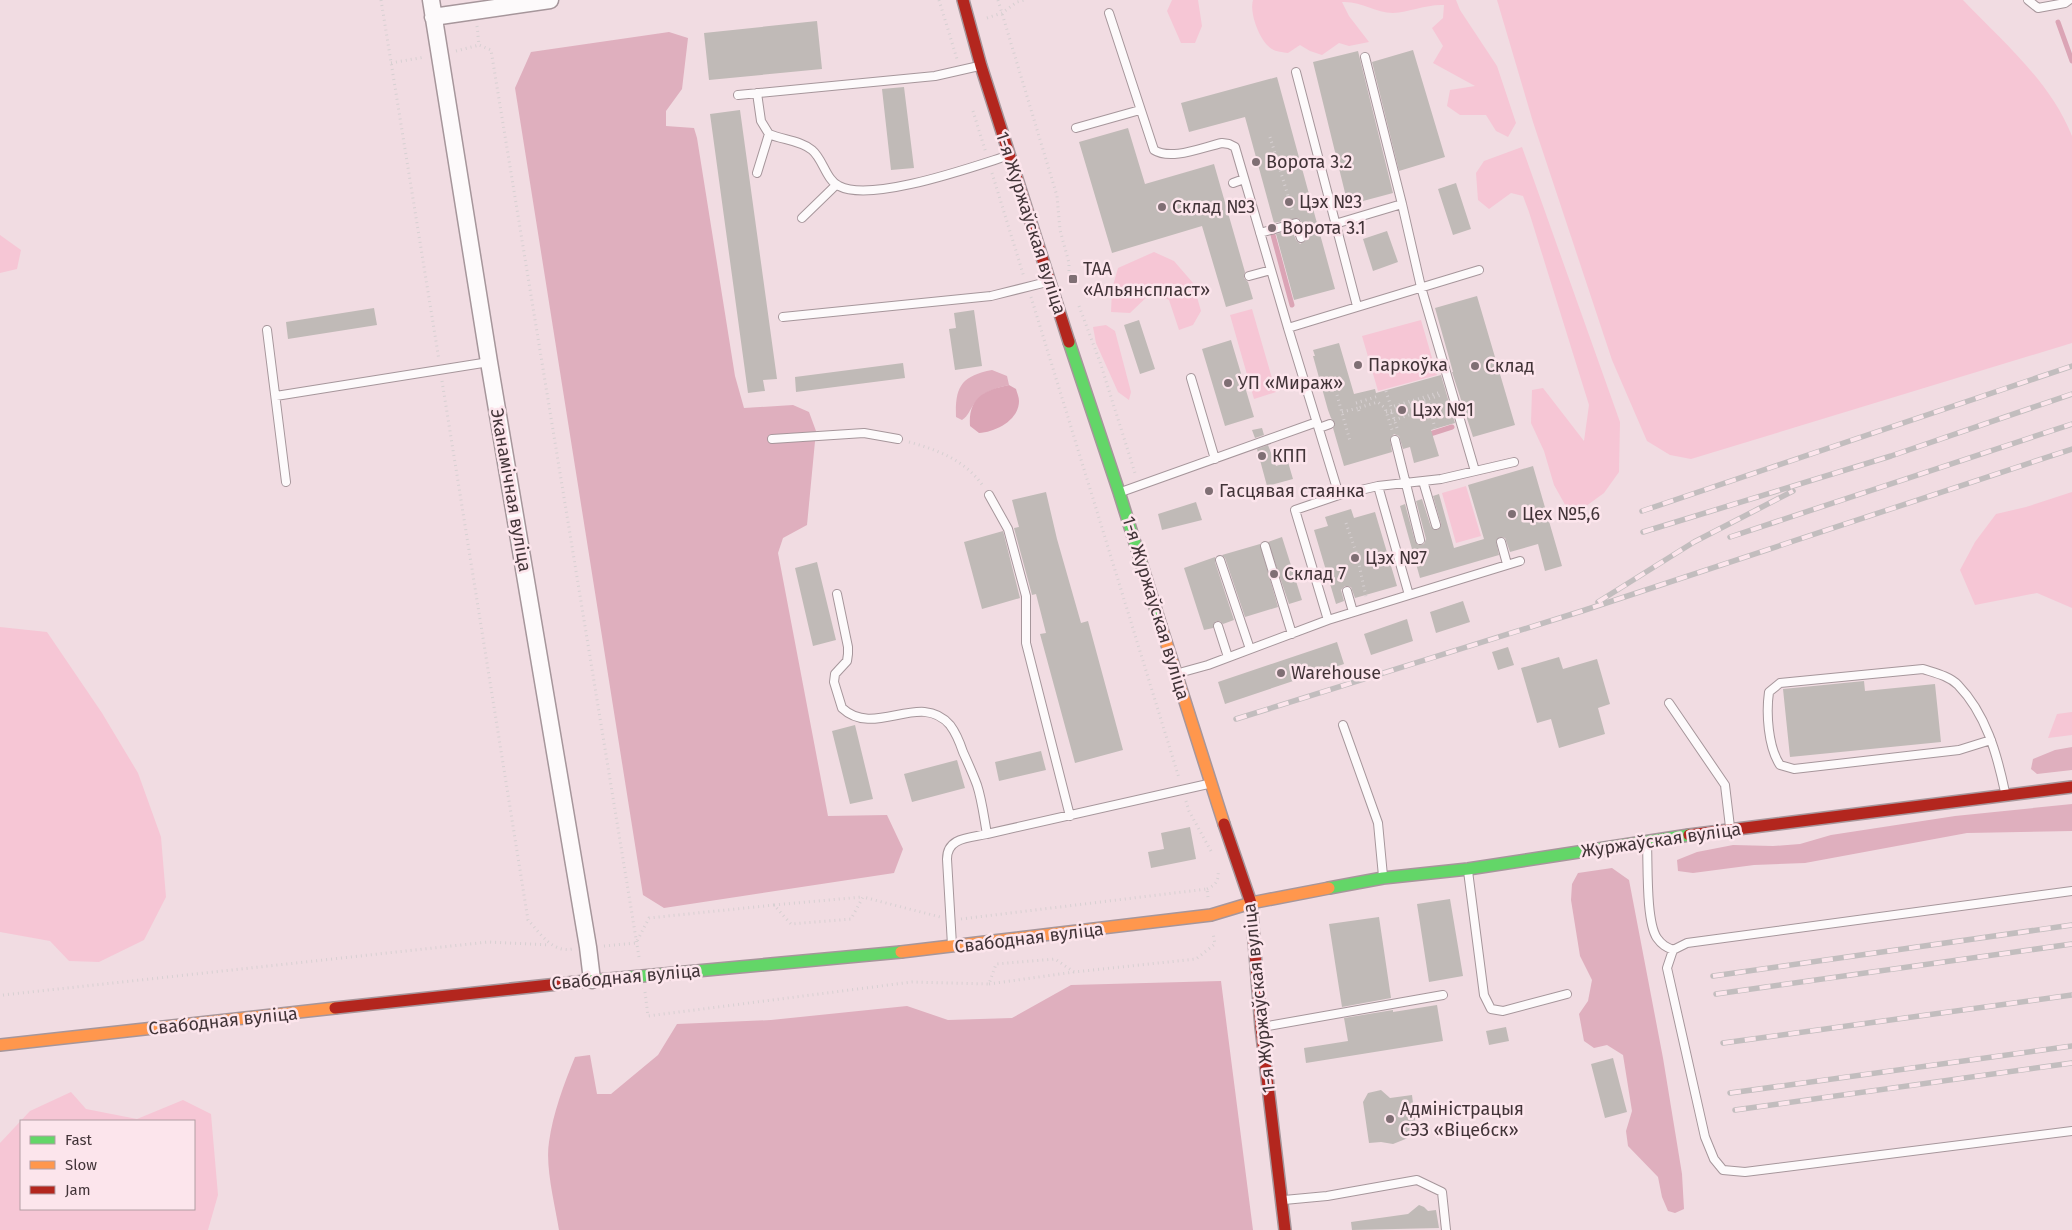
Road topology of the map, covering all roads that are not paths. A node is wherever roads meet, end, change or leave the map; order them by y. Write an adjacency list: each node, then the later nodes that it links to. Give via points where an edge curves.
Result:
1 (431, 0): 7 (street, Эканамічная вуліца)
2 (550, 0): 7 (street)
3 (963, 0): 9 (street, 1-я Журжаўская вуліца)
4 (2028, 0): 5 (lane, via 2038,8)
5 (2069, 0)
6 (1109, 13): 13 (lane)
7 (434, 17): 35 (street, Эканамічная вуліца)
8 (1365, 57): 21 (lane)
9 (980, 66): 11 (lane, via 935,76); 16 (street, 1-я Журжаўская вуліца)
10 (1296, 72): 23 (lane)
11 (757, 93): 12 (lane); 15 (lane, via 761,121)
12 (738, 95)
13 (1140, 110): 14 (lane); 18 (lane, via 1150,143 1157,152 1171,155 1229,144 1236,150)
14 (1076, 128)
15 (769, 134): 17 (lane); 20 (lane, via 812,150)
16 (1009, 156): 20 (lane, via 914,184 862,190); 29 (street, 1-я Журжаўская вуліца)
17 (757, 173)
18 (1244, 179): 19 (lane); 24 (lane)
19 (1233, 183)
20 (836, 186): 22 (lane)
21 (1402, 204): 23 (lane); 30 (lane)
22 (802, 218)
23 (1336, 224): 31 (lane)
24 (1260, 233): 25 (lane, via 1296,223); 26 (lane)
25 (1301, 238)
26 (1271, 270): 28 (lane); 33 (lane)
27 (1479, 270): 30 (lane)
28 (1249, 276)
29 (1049, 282): 32 (lane, via 991,296); 50 (street, 1-я Журжаўская вуліца)
30 (1421, 287): 31 (lane); 45 (lane)
31 (1357, 306): 33 (lane)
32 (783, 317)
33 (1288, 328): 39 (lane)
34 (267, 330): 37 (lane)
35 (489, 362): 37 (lane); 86 (street, Эканамічная вуліца)
36 (1190, 378): 43 (lane)
37 (276, 396): 47 (lane)
38 (1330, 424): 39 (lane)
39 (1318, 425): 43 (lane); 52 (lane)
40 (772, 439): 41 (lane, via 864,433)
41 (898, 439)
42 (1394, 440): 48 (lane)
43 (1215, 459): 50 (lane)
44 (1514, 462): 45 (lane)
45 (1475, 471): 46 (lane)
46 (1423, 481): 48 (lane); 53 (lane)
47 (286, 482)
48 (1407, 482): 49 (lane); 54 (lane)
49 (1378, 486): 52 (lane); 62 (lane)
50 (1119, 492): 69 (street, 1-я Журжаўская вуліца)
51 (989, 495): 76 (lane, via 1008,529 1026,596 1026,643)
52 (1339, 495): 64 (lane, via 1295,510)
53 (1436, 525)
54 (1420, 540)
55 (1501, 542): 59 (lane)
56 (1265, 546): 66 (lane)
57 (1220, 560): 67 (lane)
58 (1520, 561): 59 (lane)
59 (1507, 564): 62 (lane)
60 (1347, 591): 63 (lane)
61 (837, 594): 78 (lane, via 848,647 847,661 835,674 834,682 842,708 864,720 915,712 940,716 956,734 977,786)
62 (1409, 595): 63 (lane)
63 (1353, 612): 64 (lane)
64 (1328, 620): 66 (lane)
65 (1218, 626): 68 (lane)
66 (1292, 634): 67 (lane)
67 (1250, 649): 68 (lane)
68 (1228, 657): 69 (lane)
69 (1177, 673): 73 (street, 1-я Журжаўская вуліца)
70 (1669, 703): 77 (lane, via 1725,785)
71 (1343, 724): 81 (lane, via 1378,824)
72 (1991, 740): 72 (lane, via 1982,719 1957,684 1941,674 1923,669 1780,683 1769,692 1767,708 1774,756 1780,765 1794,769 1959,750); 75 (lane)
73 (1210, 784): 76 (lane); 83 (street, 1-я Журжаўская вуліца)
74 (2072, 787): 75 (street, Журжаўская вуліца)
75 (2006, 795): 77 (street, Журжаўская вуліца)
76 (1070, 816): 78 (lane)
77 (1731, 830): 79 (street, Журжаўская вуліца)
78 (987, 834): 84 (lane, via 954,842 948,848)
79 (1647, 842): 80 (street, Журжаўская вуліца); 85 (lane, via 1650,912 1656,936 1662,945)
80 (1468, 869): 81 (street, Журжаўская вуліца); 87 (lane, via 1484,995 1491,1009 1503,1011)
81 (1383, 878): 83 (street, Журжаўская вуліца)
82 (2072, 891): 85 (lane, via 1687,943)
83 (1250, 903): 84 (street, Свабодная вуліца, via 1211,915); 89 (street, 1-я Журжаўская вуліца)
84 (952, 948): 86 (street, Свабодная вуліца)
85 (1673, 950): 91 (lane, via 1667,968 1705,1138 1723,1170 1745,1172)
86 (592, 980): 90 (street, Свабодная вуліца)
87 (1567, 994)
88 (1443, 995): 89 (lane)
89 (1260, 1027): 92 (street, 1-я Журжаўская вуліца)
90 (0, 1046)
91 (2072, 1130)
92 (1281, 1200): 93 (street, 1-я Журжаўская вуліца); 94 (lane, via 1327,1196 1417,1180 1442,1192)
93 (1285, 1230)
94 (1446, 1230)

